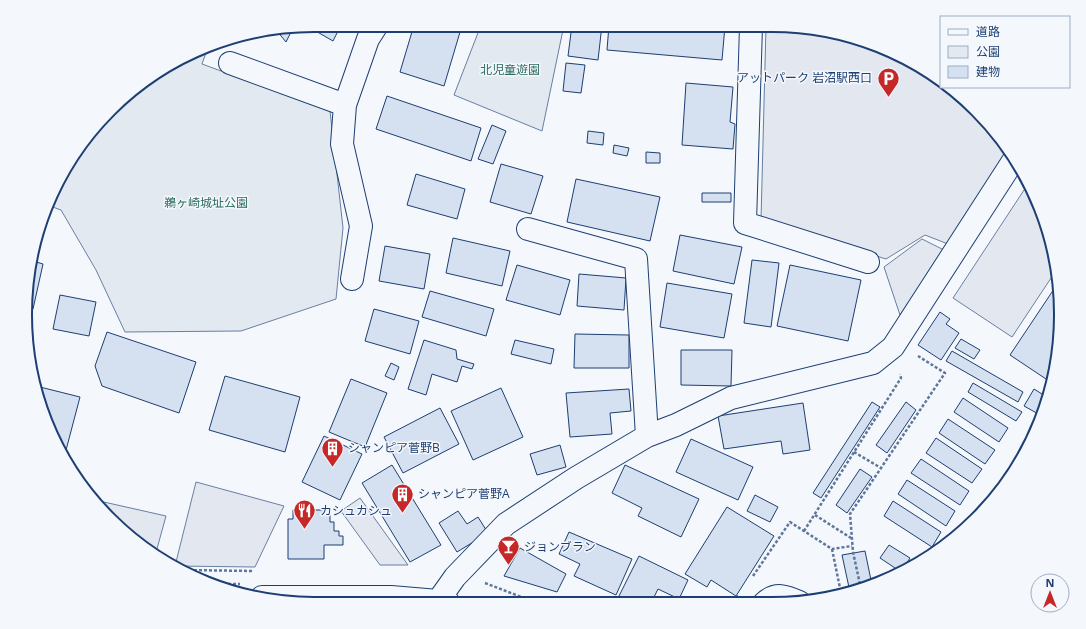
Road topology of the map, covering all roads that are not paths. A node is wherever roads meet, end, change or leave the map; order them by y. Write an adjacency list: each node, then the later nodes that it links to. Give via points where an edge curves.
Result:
1 (372, 32): 4 (street)
2 (751, 32): 7 (street, via 745,223)
3 (230, 63): 4 (street)
4 (345, 105): 8 (street, via 342,144 361,226)
5 (1011, 165): 9 (street, via 894,345 874,363 731,398)
6 (528, 229): 9 (street, via 636,260)
7 (868, 262)
8 (352, 279)
9 (647, 436): 10 (street, via 506,524 455,577)
10 (445, 597)

